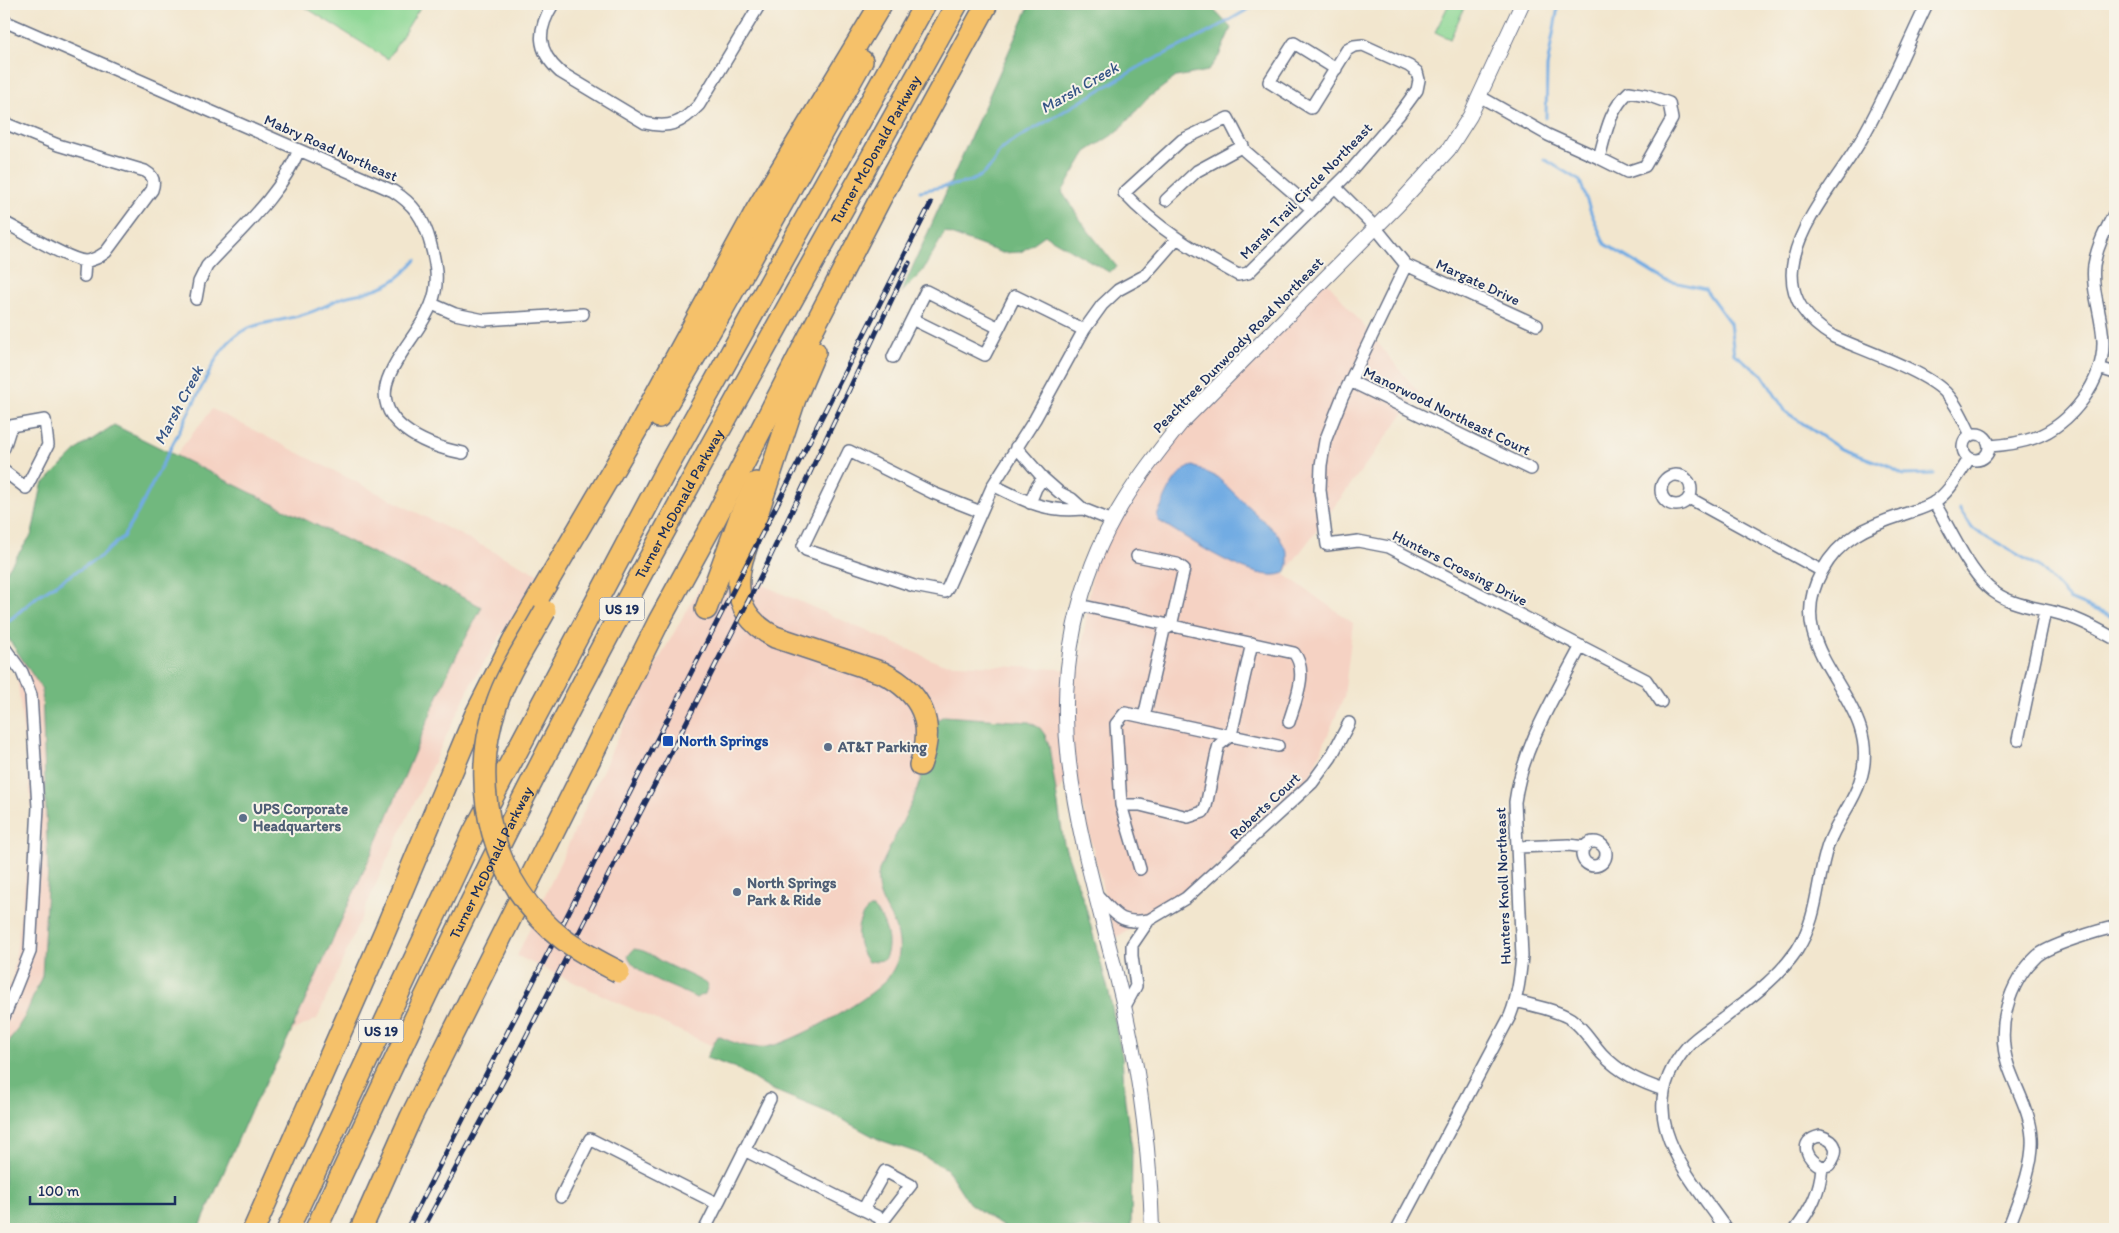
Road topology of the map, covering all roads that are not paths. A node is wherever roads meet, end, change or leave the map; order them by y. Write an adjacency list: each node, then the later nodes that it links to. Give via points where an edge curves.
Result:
1 (553, 4): 2 (street, via 542,28 541,40 550,63 645,123 656,125 679,122 699,105)
2 (760, 4)
3 (882, 4): 94 (highway, via 756,211 637,429 513,641 457,758)
4 (893, 4): 82 (highway, bridge, via 496,704 486,744 484,784 500,856 520,892 547,925 580,950)
5 (924, 4): 95 (highway, Turner McDonald Parkway / US 19, via 655,491 474,832)
6 (957, 4): 96 (highway, Turner McDonald Parkway / US 19, via 692,480 558,731 432,982)
7 (1522, 4): 12 (street, Peachtree Dunwoody Road Northeast)
8 (1927, 4): 39 (street, via 1860,141 1816,208 1798,243 1793,260 1793,278 1796,293 1813,322 1834,337 1938,385 1953,402)
9 (986, 5): 38 (highway, via 980,32 811,360); 97 (highway, via 880,199 659,621 411,1118)
10 (4, 21): 15 (street, Mabry Road Northeast)
11 (1336, 69): 11 (street, Marsh Trail Circle Northeast, via 1311,108 1269,82 1294,43); 17 (street, Marsh Trail Circle Northeast, via 1348,50 1363,45 1409,66 1419,80 1417,90 1398,116)
12 (1479, 96): 16 (street, via 1548,135); 22 (street, Peachtree Dunwoody Road Northeast, via 1449,149)
13 (4, 123): 24 (street, via 58,145 146,172 153,178 152,190 106,252)
14 (1243, 146): 18 (street, via 1197,171); 19 (street); 23 (street, via 1228,118 1182,140 1124,193)
15 (299, 150): 27 (street, via 279,188 207,266 199,282); 28 (street, Mabry Road Northeast, via 393,191 414,207 426,226 436,262 437,284)
16 (1599, 158): 16 (street, via 1627,172 1645,166 1672,119 1669,103 1629,92 1618,102 1606,129)
17 (1335, 187): 19 (street, Marsh Trail Circle Northeast); 22 (street)
18 (1166, 200)
19 (1312, 209): 23 (street, Marsh Trail Circle Northeast, via 1244,275 1238,275)
20 (2115, 212): 35 (street, via 2101,241 2094,266 2103,340)
21 (4, 222): 24 (street, via 72,258)
22 (1375, 227): 25 (street); 56 (street, Peachtree Dunwoody Road Northeast, via 1182,422 1152,459)
23 (1176, 238): 33 (street, via 1144,276 1118,290 1102,305)
24 (85, 261): 26 (street)
25 (1406, 265): 31 (street, Margate Drive); 37 (street, Hunters Crossing Drive)
26 (84, 276)
27 (196, 299)
28 (432, 304): 29 (street, via 484,320); 43 (street, Mabry Road Northeast, via 390,374 386,402 394,420 407,431 441,449)
29 (583, 314)
30 (912, 319): 32 (street, via 985,355); 32 (street, via 926,291); 34 (street)
31 (1537, 325)
32 (999, 328): 33 (street, via 1016,296)
33 (1084, 330): 41 (street)
34 (893, 357)
35 (2099, 368): 36 (street); 40 (street, via 2084,399 2060,423 2036,437)
36 (2115, 373)
37 (1350, 381): 45 (street, Manorwood Northeast Court); 65 (street, Hunters Crossing Drive, via 1325,441 1321,465 1322,512 1327,545 1358,540 1389,547)
38 (795, 399): 60 (highway, via 742,512); 74 (highway, via 742,560 737,587 740,600 746,613 764,631 882,673 909,690 917,700 926,726 925,753)
39 (1971, 435): 40 (street, via 1983,436); 44 (street, via 1962,446)
40 (1990, 446): 44 (street, via 1982,459)
41 (1016, 447): 47 (street); 48 (street)
42 (4, 448): 46 (street, via 11,426 45,420 48,445 26,488)
43 (463, 454)
44 (1969, 459): 51 (street, via 1944,494)
45 (1531, 469)
46 (4, 472)
47 (1044, 478): 49 (street); 52 (street)
48 (993, 485): 52 (street); 55 (street)
49 (1060, 493): 53 (street); 54 (street)
50 (1689, 498): 58 (street)
51 (1934, 502): 58 (street, via 1859,531 1838,548); 61 (street, via 1975,572 1987,586 2008,601)
52 (1030, 503): 54 (street)
53 (1083, 509): 54 (street); 56 (street)
54 (1054, 510)
55 (981, 512): 55 (street, via 945,592 914,586 806,550 803,546 849,451 933,493)
56 (1113, 522): 59 (street, Peachtree Dunwoody Road Northeast)
57 (1137, 556): 62 (street, via 1177,564 1184,569)
58 (1822, 571): 86 (street, via 1812,601 1813,631 1822,657 1861,725 1865,751 1861,780 1829,843 1815,910 1797,949 1778,974 1687,1047 1672,1068)
59 (1079, 605): 62 (street); 79 (street, Peachtree Dunwoody Road Northeast, via 1070,649 1066,724 1069,762)
60 (706, 608)
61 (2045, 611): 63 (street, via 2070,617); 72 (street)
62 (1171, 626): 64 (street); 68 (street, via 1164,630)
63 (2115, 639)
64 (1252, 643): 69 (street, via 1294,652 1299,659 1302,674); 71 (street)
65 (1581, 646): 67 (street, Hunters Crossing Drive, via 1646,680); 76 (street, Hunters Knoll Northeast, via 1523,762 1515,802)
66 (4, 647): 85 (street, via 22,672 31,694 38,807 30,952)
67 (1661, 702)
68 (1144, 717): 71 (street); 75 (street, via 1125,713 1116,724)
69 (1289, 722)
70 (1349, 723): 80 (street, Roberts Court, via 1331,758 1312,783 1186,898)
71 (1231, 735): 73 (street); 75 (street, via 1219,746 1203,812 1188,816)
72 (2018, 740)
73 (1278, 746)
74 (920, 765)
75 (1121, 804): 78 (street)
76 (1517, 847): 77 (street); 83 (street, Hunters Knoll Northeast, via 1522,956)
77 (1584, 847)
78 (1140, 869)
79 (1097, 895): 80 (street, via 1119,918 1128,922); 84 (street, Peachtree Dunwoody Road Northeast)
80 (1148, 920): 84 (street, via 1132,945 1136,986)
81 (2115, 927): 103 (street, via 2093,932 2038,955 2019,977 2010,997 2003,1021 2003,1040 2008,1064 2029,1118 2032,1138 2031,1156)
82 (619, 972)
83 (1516, 1001): 86 (street, via 1568,1018 1618,1070); 100 (street, Hunters Knoll Northeast)
84 (1124, 1008): 99 (street, Peachtree Dunwoody Road Northeast, via 1140,1096)
85 (4, 1017)
86 (1664, 1090): 101 (street, via 1663,1119 1671,1148)
87 (770, 1099): 88 (street)
88 (744, 1150): 91 (street); 92 (street)
89 (1822, 1168): 102 (street, via 1821,1186)
90 (561, 1196): 91 (street, via 590,1139)
91 (718, 1204): 98 (street)
92 (863, 1210): 93 (street); 93 (street, via 886,1171 911,1185)
93 (881, 1225)
94 (254, 1229)
95 (288, 1229)
96 (316, 1229)
97 (360, 1229)
98 (705, 1229)
99 (1152, 1229)
100 (1397, 1229)
101 (1726, 1229)
102 (1796, 1229)
103 (2008, 1229)

